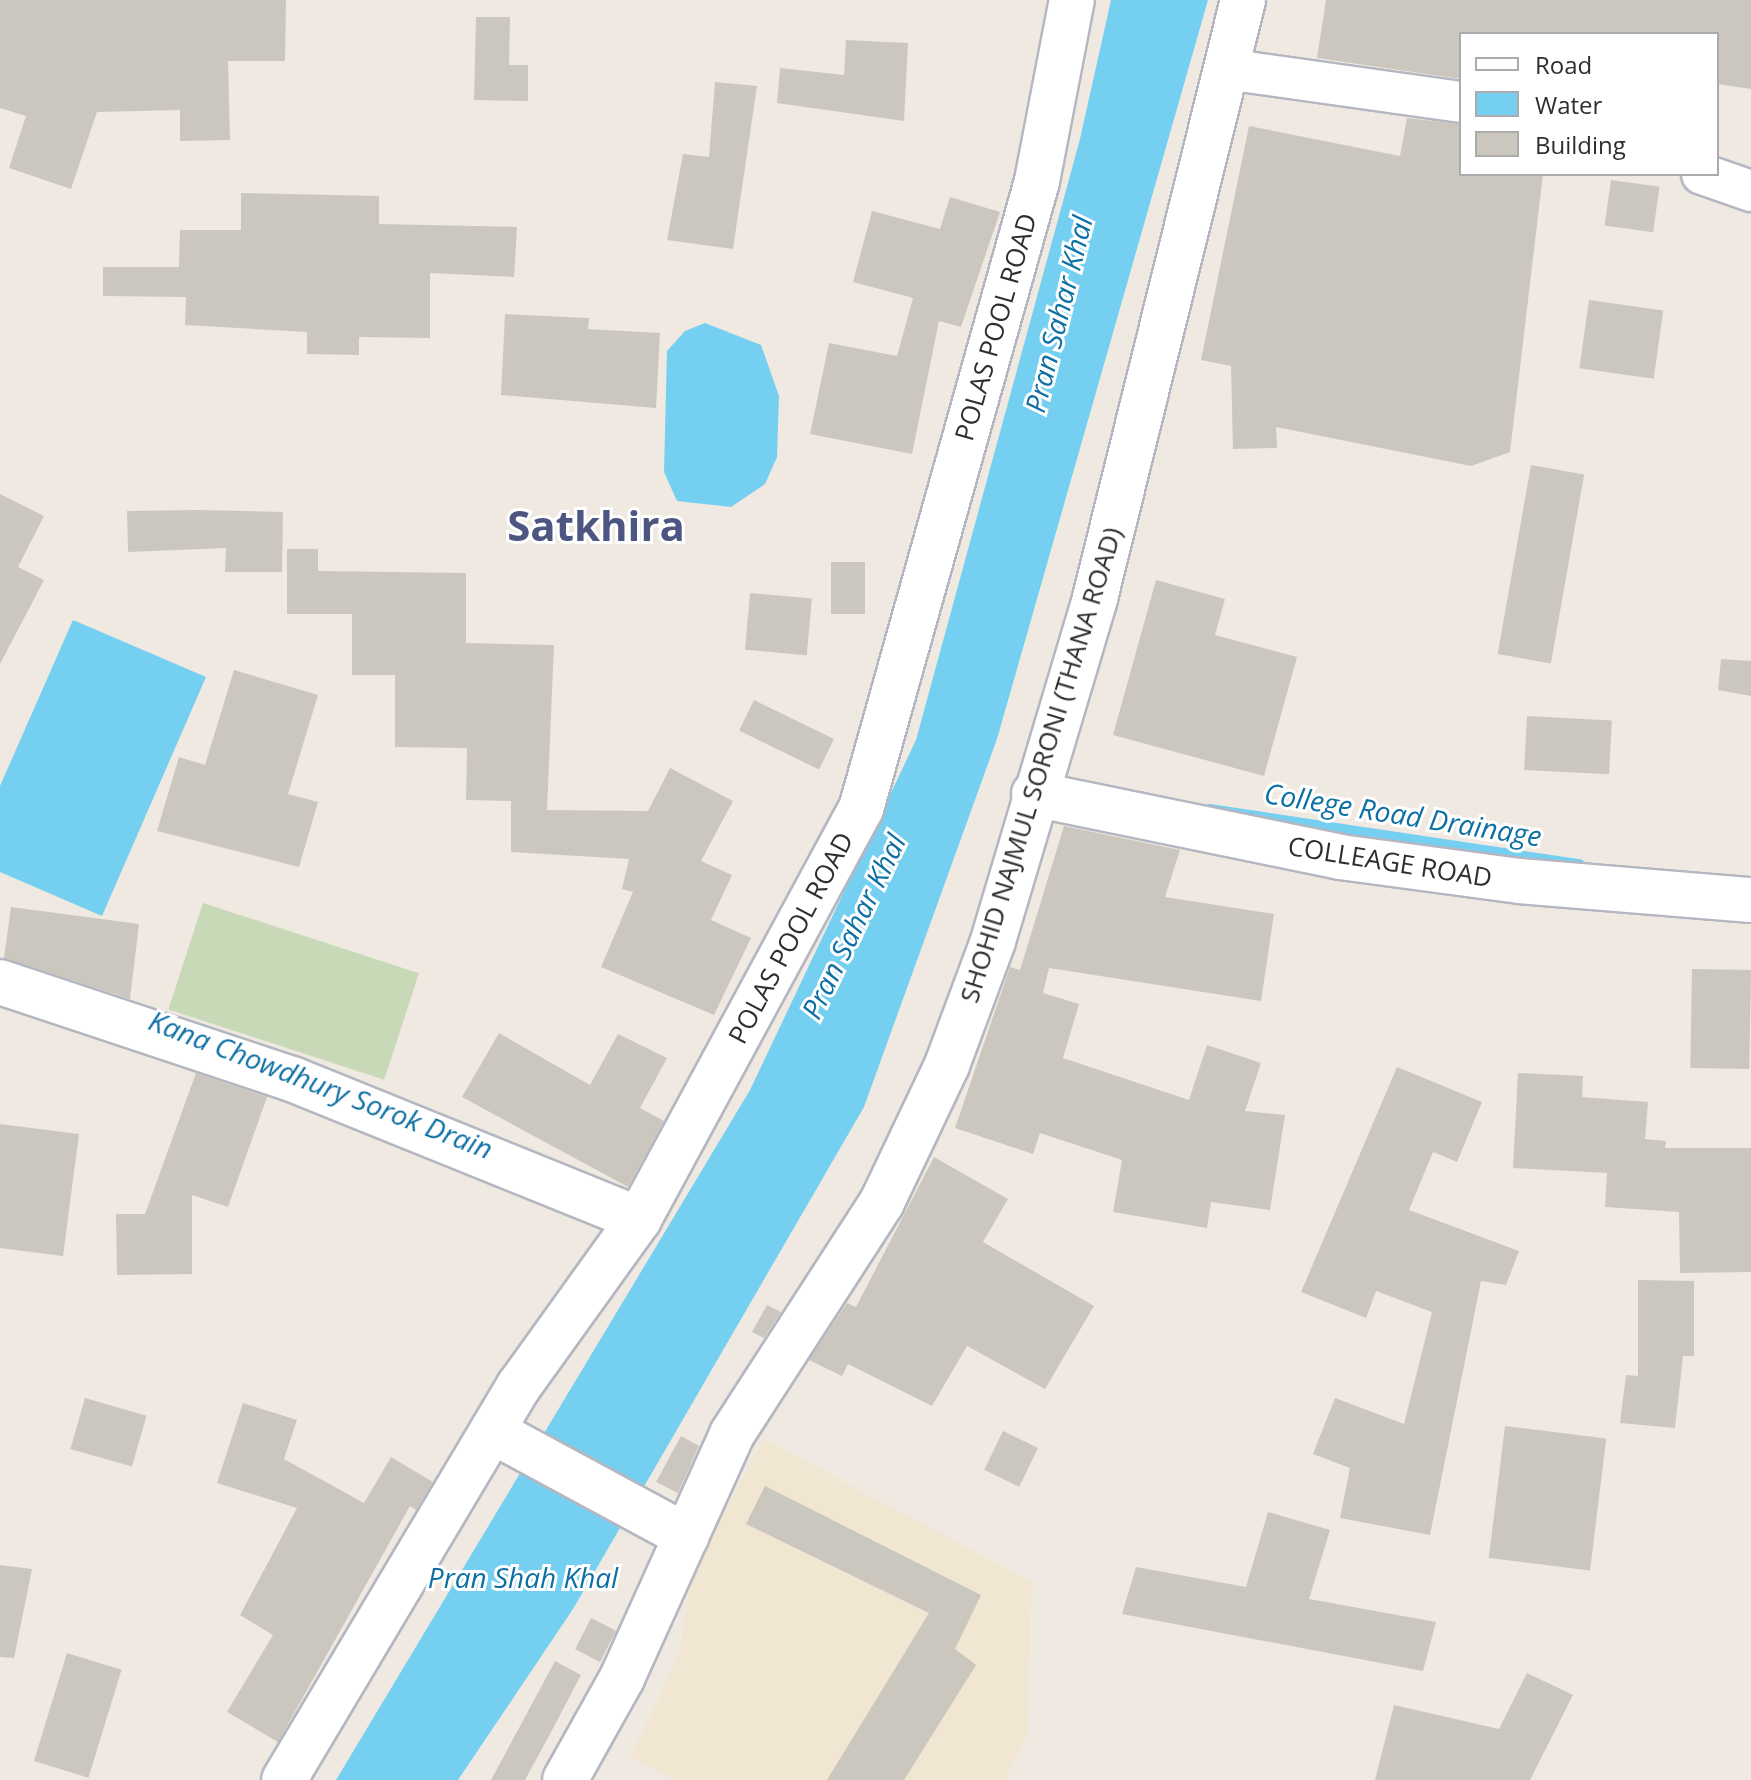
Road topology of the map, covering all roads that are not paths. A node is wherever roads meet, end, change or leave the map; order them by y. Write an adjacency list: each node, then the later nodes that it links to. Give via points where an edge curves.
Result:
1 (1072, 0): 10 (street, POLAS POOL ROAD, via 1037,181 861,809)
2 (1243, 0): 3 (street, SHOHID NAJMUL SORONI (THANA ROAD))
3 (1226, 69): 4 (street); 7 (street, SHOHID NAJMUL SORONI (THANA ROAD), via 1095,598)
4 (1459, 102)
5 (1708, 176): 6 (street)
6 (1751, 191)
7 (1034, 794): 8 (street, COLLEAGE ROAD, via 1340,857); 12 (street, SHOHID NAJMUL SORONI (THANA ROAD), via 993,941 941,1079 882,1202 732,1434)
8 (1751, 900)
9 (0, 982): 10 (street, via 292,1079)
10 (639, 1219): 11 (street, POLAS POOL ROAD)
11 (492, 1431): 12 (street); 13 (street, POLAS POOL ROAD)
12 (686, 1536): 14 (street, SHOHID NAJMUL SORONI (THANA ROAD), via 622,1678)
13 (284, 1780)
14 (565, 1780)

